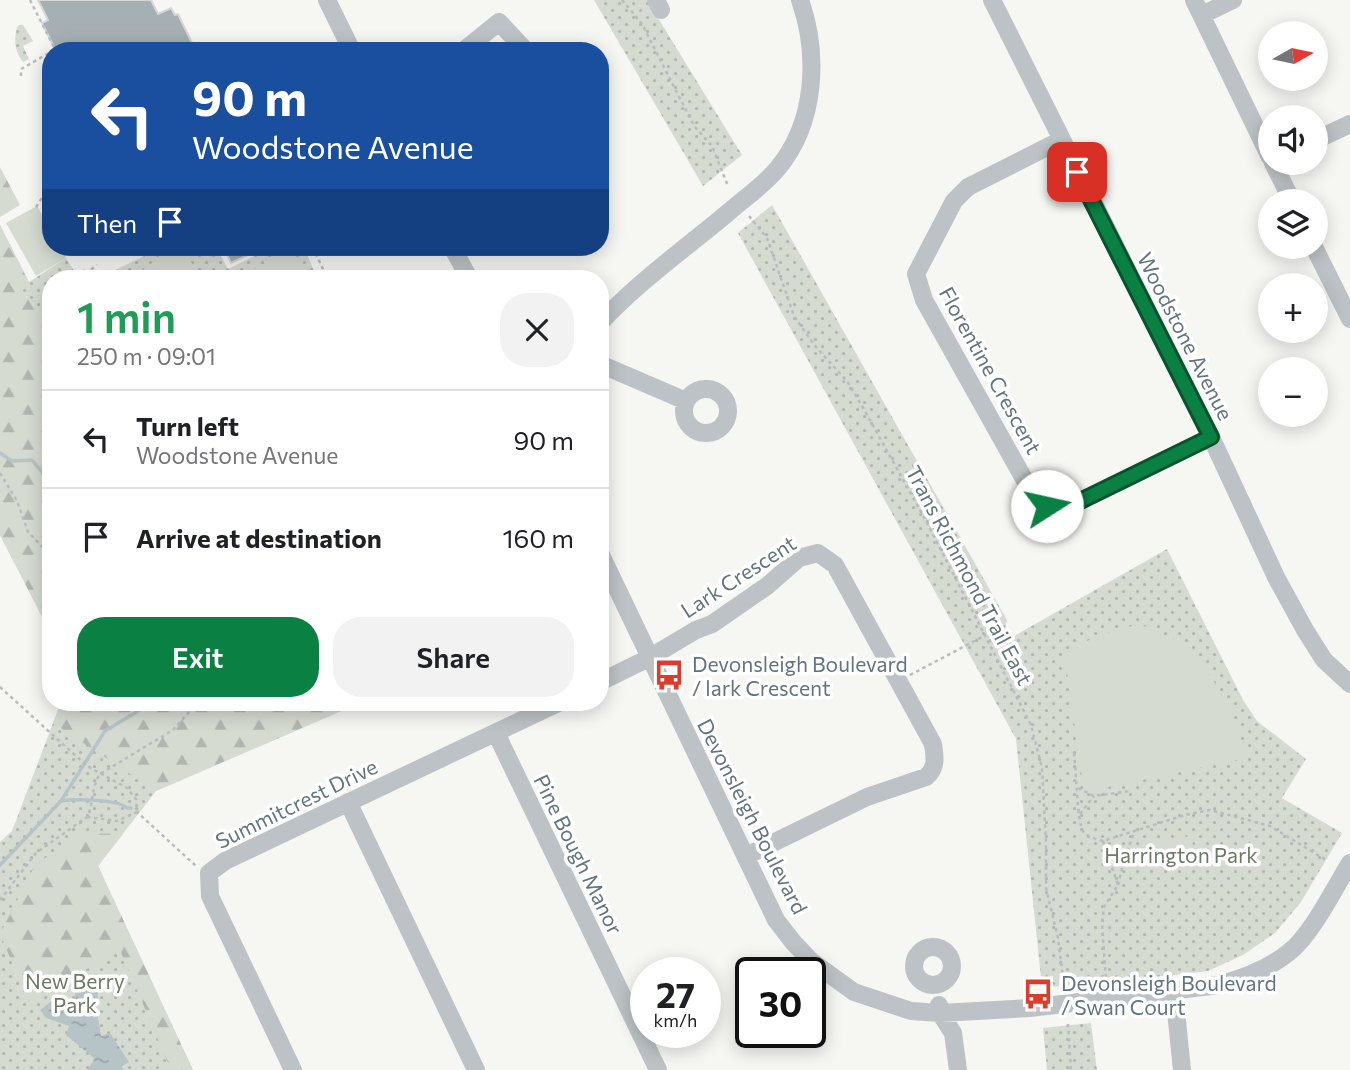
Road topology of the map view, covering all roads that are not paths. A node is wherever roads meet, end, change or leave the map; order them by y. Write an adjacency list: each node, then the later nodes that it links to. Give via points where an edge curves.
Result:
1 (327, 0): 6 (street)
2 (800, 0): 15 (street, via 808,21 811,84 795,140 778,167 751,195)
3 (992, 0): 12 (street, Woodstone Avenue)
4 (1233, 0): 5 (street)
5 (1198, 8): 10 (street)
6 (348, 42)
7 (474, 42): 8 (street, via 499,22)
8 (518, 42)
9 (1350, 124): 11 (street)
10 (1258, 132)
11 (1328, 134)
12 (1061, 140): 18 (street, Woodstone Avenue); 18 (street, Florentine Crescent, via 968,187 954,201 916,274 923,300 1028,486 1047,506 1072,505)
13 (1321, 259): 14 (street)
14 (1347, 307)
15 (609, 314)
16 (609, 368): 17 (street)
17 (686, 401)
18 (1211, 437): 22 (street, Woodstone Avenue, via 1305,630 1324,660)
19 (609, 573): 20 (street, Devonsleigh Boulevard)
20 (649, 658): 21 (street); 26 (street, Devonsleigh Boulevard); 26 (street, Lark Crescent, via 725,617 799,558 818,554 835,565 933,744 936,761 926,777 889,788)
21 (609, 678)
22 (1350, 684)
23 (541, 711): 24 (street, Summitcrest Drive)
24 (496, 733): 25 (street, Summitcrest Drive); 33 (street, Pine Bough Manor)
25 (348, 802): 31 (street, Summitcrest Drive, via 209,873 210,896); 32 (street)
26 (746, 856): 30 (street, Devonsleigh Boulevard, via 776,920 811,961 854,992 911,1011)
27 (1350, 863): 29 (street, Devonsleigh Boulevard, via 1290,953 1245,978)
28 (937, 986): 30 (street)
29 (1174, 992): 30 (street, Devonsleigh Boulevard); 35 (street)
30 (940, 1013): 34 (street, via 953,1032)
31 (293, 1070)
32 (476, 1070)
33 (658, 1070)
34 (958, 1070)
35 (1182, 1070)

